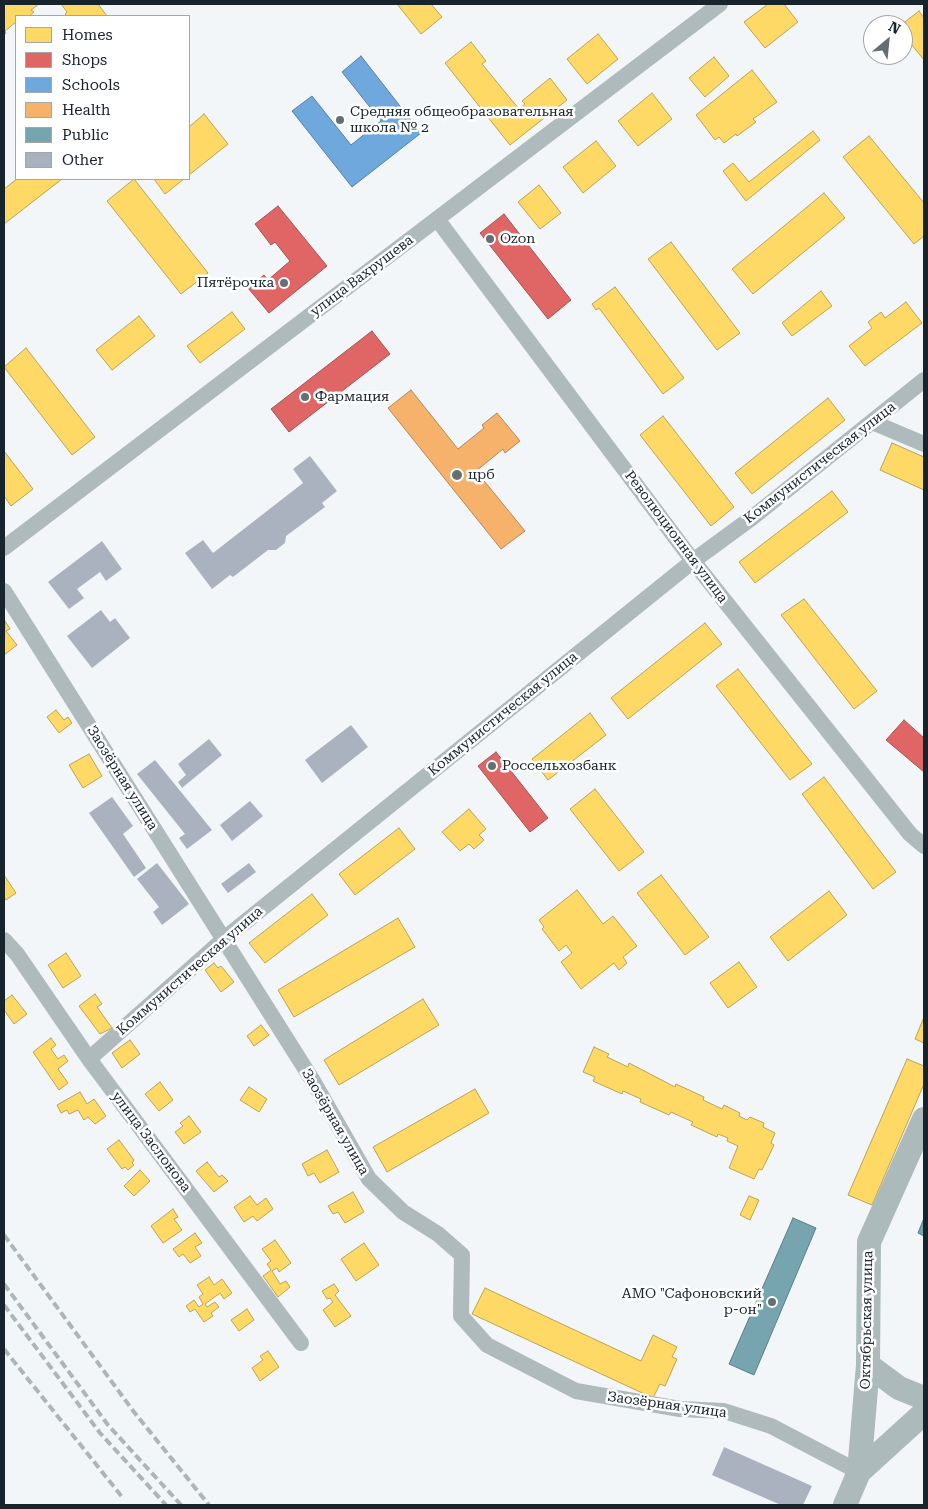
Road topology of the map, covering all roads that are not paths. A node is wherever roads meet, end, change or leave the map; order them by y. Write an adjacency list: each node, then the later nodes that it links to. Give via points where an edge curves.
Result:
1 (720, 4): 2 (street, улица Вахрушева)
2 (437, 220): 6 (street, улица Вахрушева); 7 (street, Революционная улица)
3 (924, 380): 4 (street, Коммунистическая улица)
4 (872, 422): 5 (street); 7 (street, Коммунистическая улица)
5 (924, 444)
6 (4, 548)
7 (693, 561): 9 (street, Революционная улица, via 910,834); 10 (street, Коммунистическая улица)
8 (4, 591): 10 (street, Заозёрная улица)
9 (924, 846)
10 (224, 939): 12 (street, Коммунистическая улица); 18 (street, Заозёрная улица, via 313,1081 369,1179 403,1212 438,1234 462,1255 460,1316 487,1345 576,1391 680,1409 724,1411 772,1426)
11 (4, 940): 12 (street, улица Заслонова)
12 (89, 1058): 14 (street, улица Заслонова)
13 (924, 1119): 15 (main road, Октябрьская улица, via 869,1242)
14 (301, 1343)
15 (868, 1366): 16 (main road, via 899,1388); 18 (main road, Октябрьская улица)
16 (924, 1398)
17 (924, 1413): 18 (main road, Октябрьская улица)
18 (859, 1472): 19 (main road, Октябрьская улица)
19 (845, 1505)

